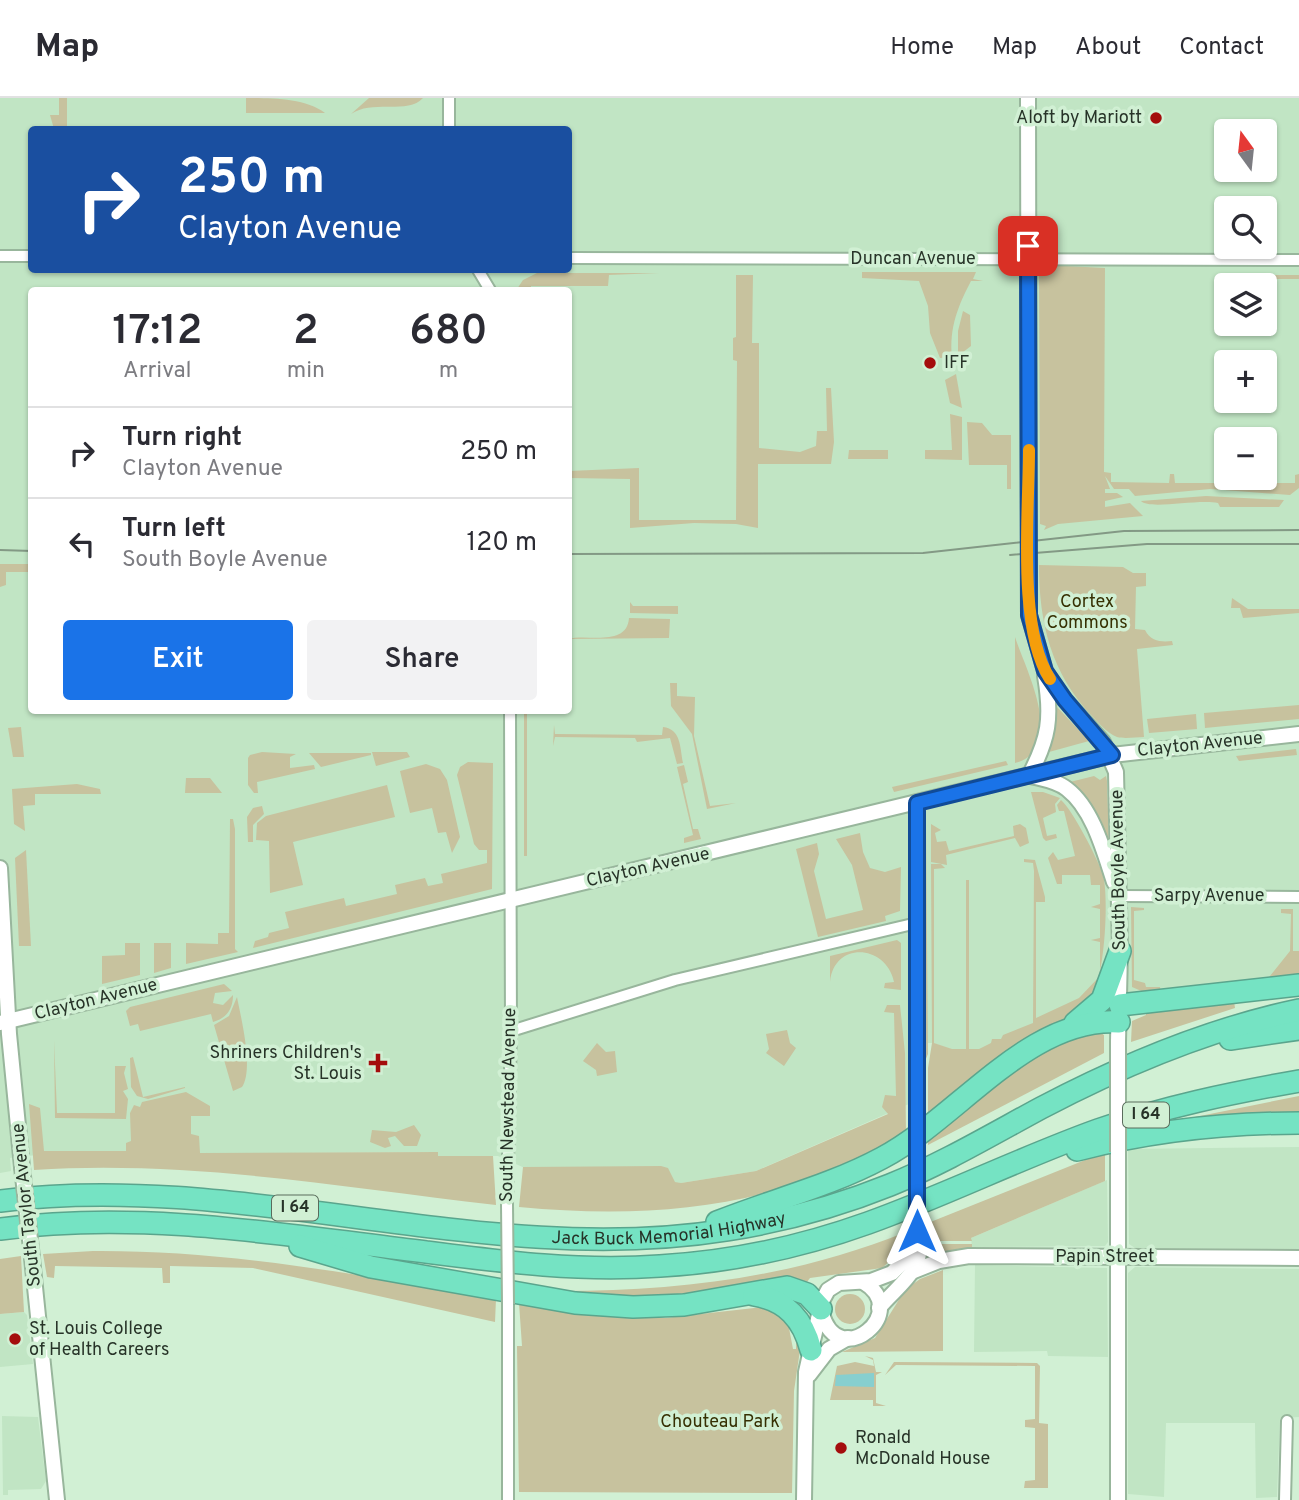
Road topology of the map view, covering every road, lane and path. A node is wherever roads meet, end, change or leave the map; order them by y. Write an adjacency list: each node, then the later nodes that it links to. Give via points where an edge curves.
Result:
1 (449, 98): 3 (street)
2 (1028, 98): 7 (street)
3 (449, 126)
4 (0, 256): 5 (street)
5 (28, 256)
6 (572, 258): 7 (street, Duncan Avenue)
7 (1028, 260): 8 (street, Duncan Avenue); 9 (street, via 1029,611)
8 (1299, 260)
9 (1045, 671): 12 (street); 13 (street, via 1049,727)
10 (510, 714): 18 (street, South Newstead Avenue)
11 (1299, 734): 12 (street, Clayton Avenue)
12 (1112, 755): 13 (street, Clayton Avenue); 16 (street, South Boyle Avenue, via 1119,793)
13 (1030, 776): 14 (street, Clayton Avenue); 16 (street, via 1056,783 1074,796 1097,835)
14 (917, 803): 18 (street, Clayton Avenue); 19 (street)
15 (0, 868): 23 (street, South Taylor Avenue)
16 (1119, 896): 17 (street, Sarpy Avenue); 20 (street, South Boyle Avenue)
17 (1299, 897)
18 (510, 901): 23 (street, Clayton Avenue); 27 (street, South Newstead Avenue)
19 (917, 923): 27 (street, via 675,980); 35 (street, bridge)
20 (1120, 950): 24 (street, South Boyle Avenue); 25 (highway, via 1102,1000)
21 (1299, 985): 24 (highway)
22 (1299, 1010): 28 (highway, Jack Buck Memorial Highway / I 64)
23 (4, 1023): 48 (street, South Taylor Avenue, bridge)
24 (1119, 1023): 25 (highway, via 1082,1023); 37 (street, South Boyle Avenue, bridge)
25 (1067, 1029): 36 (highway, via 1010,1062 933,1126 884,1158)
26 (1299, 1029): 28 (highway)
27 (511, 1031): 49 (street, South Newstead Avenue, bridge)
28 (1176, 1046): 36 (highway, Jack Buck Memorial Highway / I 64, via 1078,1089 890,1185 810,1212)
29 (1299, 1080): 31 (highway, Jack Buck Memorial Highway / I 64, via 1143,1115)
30 (1299, 1123): 31 (highway, via 1156,1132)
31 (1000, 1170): 34 (highway, Jack Buck Memorial Highway / I 64, via 827,1237 744,1256 660,1266 532,1265)
32 (0, 1201): 36 (highway, Jack Buck Memorial Highway / I 64, via 179,1196 537,1237 621,1240)
33 (0, 1229): 34 (highway, Jack Buck Memorial Highway / I 64, via 114,1222)
34 (265, 1233): 41 (highway, via 371,1267 575,1303 660,1307)
35 (917, 1234): 39 (street, via 919,1256); 40 (street, via 898,1269)
36 (686, 1236)
37 (1118, 1257): 38 (street, Papin Street); 39 (street, Papin Street, via 969,1256); 51 (street, South Boyle Avenue)
38 (1299, 1258)
39 (914, 1271): 42 (street)
40 (863, 1282): 42 (street, via 873,1289); 43 (street, via 851,1280 834,1286)
41 (751, 1295): 43 (highway, via 796,1288); 45 (highway, via 775,1300 792,1312)
42 (879, 1308): 44 (street, via 873,1329)
43 (821, 1311): 44 (street, via 830,1330); 45 (street)
44 (849, 1338): 46 (street, via 824,1354)
45 (811, 1350): 46 (street)
46 (806, 1380): 50 (street)
47 (1287, 1421): 52 (street)
48 (57, 1500)
49 (508, 1500)
50 (804, 1500)
51 (1118, 1500)
52 (1285, 1500)

